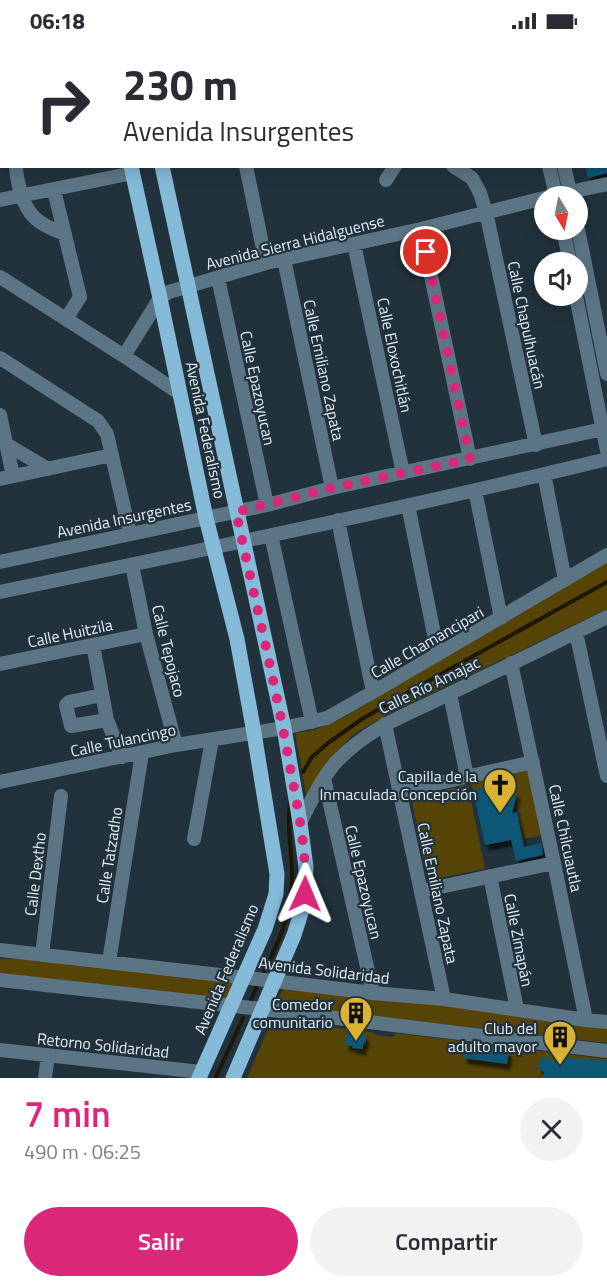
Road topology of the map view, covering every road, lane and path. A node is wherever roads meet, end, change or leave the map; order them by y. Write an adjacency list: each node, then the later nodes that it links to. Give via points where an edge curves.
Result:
1 (16, 168): 15 (street)
2 (162, 168): 27 (main road, Avenida Federalismo)
3 (246, 168): 24 (street)
4 (394, 168): 9 (street)
5 (456, 168): 18 (street, Calle Chapulhuacán, via 472,178)
6 (550, 168): 11 (street)
7 (564, 168): 12 (street)
8 (132, 170): 14 (street); 28 (main road, Avenida Federalismo)
9 (386, 180)
10 (607, 184): 13 (street, Avenida Sierra Hidalguense)
11 (555, 186)
12 (560, 186)
13 (588, 189)
14 (54, 190): 15 (street); 20 (street)
15 (22, 196): 16 (street); 20 (street, via 34,217)
16 (0, 200)
17 (534, 201): 18 (street, Avenida Sierra Hidalguense)
18 (486, 212): 19 (street, Avenida Sierra Hidalguense); 38 (street, Calle Chapulhuacán)
19 (421, 229): 22 (street, Avenida Sierra Hidalguense); 41 (street)
20 (65, 234): 30 (street, via 80,297)
21 (580, 240): 33 (street)
22 (354, 244): 23 (street, Avenida Sierra Hidalguense); 44 (street, Calle Eloxochitlán)
23 (284, 259): 24 (street, Avenida Sierra Hidalguense); 47 (street, Calle Emiliano Zapata)
24 (267, 263): 26 (street, Avenida Sierra Hidalguense)
25 (0, 278): 30 (street)
26 (218, 279): 27 (street, Avenida Sierra Hidalguense); 49 (street, Calle Epazoyucan)
27 (187, 286): 28 (street, Avenida Sierra Hidalguense); 51 (main road, Avenida Federalismo)
28 (160, 298): 31 (street); 34 (main road, Avenida Federalismo)
29 (578, 306): 36 (street)
30 (66, 319): 31 (street)
31 (124, 356): 34 (street)
32 (0, 358): 40 (street, via 98,421 107,434)
33 (607, 374)
34 (179, 393): 52 (main road, Avenida Federalismo)
35 (0, 415): 37 (street)
36 (605, 429): 38 (street, Avenida Insurgentes); 39 (street)
37 (6, 444): 43 (street); 46 (street)
38 (536, 445): 41 (street, Avenida Insurgentes)
39 (607, 451)
40 (112, 455): 43 (street); 54 (street)
41 (470, 459): 44 (street, Avenida Insurgentes)
42 (607, 459): 45 (street)
43 (48, 469): 46 (street)
44 (403, 473): 47 (street, Avenida Insurgentes)
45 (544, 474): 48 (street); 61 (street)
46 (6, 478)
47 (332, 488): 49 (street, Avenida Insurgentes)
48 (475, 490): 50 (street); 64 (street)
49 (267, 505): 51 (street, Avenida Insurgentes)
50 (408, 505): 53 (street); 68 (street)
51 (236, 512): 52 (street, Avenida Insurgentes); 56 (main road, Avenida Federalismo)
52 (206, 518): 54 (street, Avenida Insurgentes); 57 (main road, Avenida Federalismo)
53 (338, 520): 55 (street); 71 (street)
54 (130, 534): 59 (street, Avenida Insurgentes)
55 (271, 535): 56 (street); 75 (street)
56 (243, 541): 57 (street); 77 (main road, Avenida Federalismo)
57 (213, 547): 60 (street); 78 (main road, Avenida Federalismo, via 237,639)
58 (607, 555): 61 (street, Calle Chamancipari)
59 (0, 562)
60 (132, 565): 62 (street); 66 (street, Calle Tepojaco)
61 (565, 580): 64 (street, Calle Chamancipari)
62 (0, 592)
63 (607, 617): 65 (street, Calle Río Amajac)
64 (501, 618): 68 (street, Calle Chamancipari)
65 (576, 632): 69 (street, Calle Río Amajac); 84 (street)
66 (146, 634): 67 (street, Calle Huitzila); 80 (street, Calle Tepojaco)
67 (93, 645): 70 (street, Calle Huitzila); 73 (street)
68 (438, 654): 71 (street, Calle Chamancipari)
69 (511, 663): 72 (street, Calle Río Amajac); 83 (street, Calle Chilcuautla)
70 (0, 664)
71 (373, 692): 75 (street, Calle Chamancipari)
72 (450, 694): 76 (street, Calle Río Amajac); 85 (street)
73 (102, 695): 74 (street); 74 (street, via 66,705 71,726)
74 (107, 720): 82 (street)
75 (312, 722): 77 (street, Calle Chamancipari)
76 (385, 724): 86 (street, Calle Río Amajac, via 358,741); 88 (street, Calle Emiliano Zapata)
77 (284, 728): 78 (street, Calle Chamancipari); 90 (main road, Avenida Federalismo)
78 (254, 733): 79 (street, Calle Tulancingo); 98 (main road, Avenida Federalismo, via 277,874 272,911)
79 (212, 740): 80 (street, Calle Tulancingo); 91 (street)
80 (176, 745): 81 (street, Calle Tulancingo)
81 (141, 753): 82 (street, Calle Tulancingo); 97 (street, Calle Tatzadho)
82 (122, 757): 87 (street, Calle Tulancingo)
83 (533, 762): 85 (street); 92 (street, Calle Chilcuautla)
84 (607, 776)
85 (467, 777): 88 (street)
86 (324, 778): 90 (street, Calle Río Amajac); 101 (street, Calle Epazoyucan)
87 (0, 782)
88 (399, 792): 94 (street, Calle Emiliano Zapata)
89 (60, 796): 96 (street, Calle Dextho)
90 (300, 823): 100 (main road, Avenida Federalismo, via 305,894 294,934)
91 (194, 839)
92 (554, 863): 93 (street); 106 (street, Calle Chilcuautla)
93 (490, 876): 94 (street); 105 (street, Calle Zimapán)
94 (421, 891): 102 (street, Calle Emiliano Zapata)
95 (0, 950): 96 (street, Avenida Solidaridad)
96 (42, 955): 97 (street, Avenida Solidaridad)
97 (109, 962): 98 (street, Avenida Solidaridad)
98 (243, 977): 100 (street, Avenida Solidaridad); 103 (main road, Avenida Federalismo)
99 (0, 980): 103 (street)
100 (274, 981): 101 (street, Avenida Solidaridad); 104 (main road, Avenida Federalismo)
101 (373, 993): 102 (street, Avenida Solidaridad)
102 (444, 999): 105 (street, Avenida Solidaridad)
103 (230, 1006): 104 (street); 111 (main road, Avenida Federalismo)
104 (262, 1009): 109 (street); 113 (main road, Avenida Federalismo)
105 (517, 1009): 106 (street, Avenida Solidaridad)
106 (586, 1020): 107 (street, Avenida Solidaridad)
107 (607, 1022)
108 (0, 1050): 110 (street, Retorno Solidaridad)
109 (607, 1050)
110 (48, 1055): 111 (street, Retorno Solidaridad); 112 (street)
111 (200, 1075)
112 (45, 1078)
113 (233, 1078)

